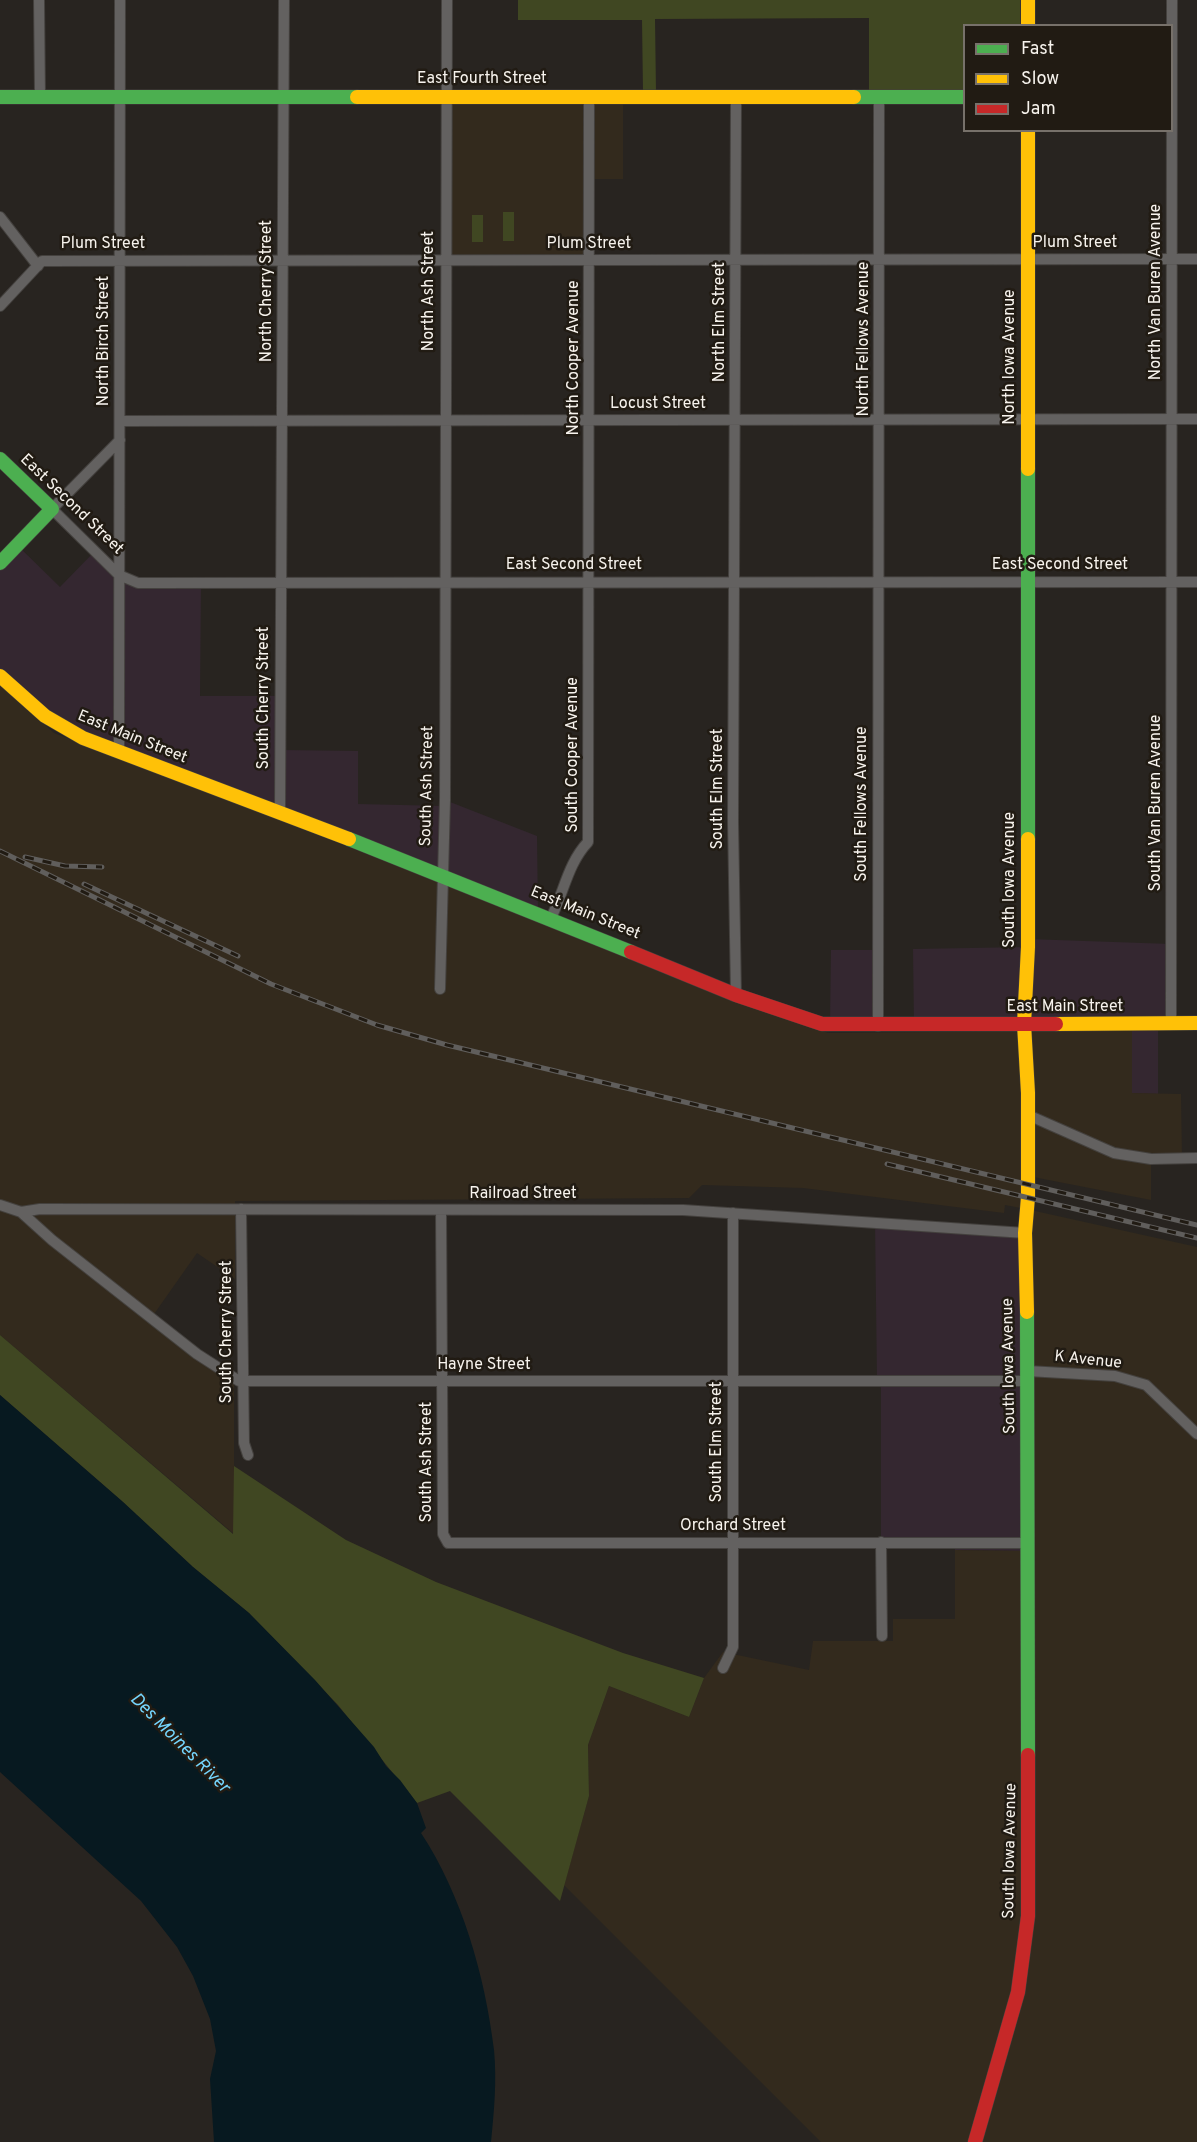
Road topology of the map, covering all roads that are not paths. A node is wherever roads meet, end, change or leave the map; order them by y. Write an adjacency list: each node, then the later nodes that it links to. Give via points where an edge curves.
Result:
1 (39, 0): 11 (street)
2 (120, 0): 9 (street, North Birch Street)
3 (284, 0): 12 (street, North Cherry Street)
4 (447, 0): 13 (street, North Ash Street)
5 (1028, 0): 7 (main road)
6 (1172, 0): 8 (street, North Van Buren Avenue)
7 (1028, 24)
8 (1172, 24)
9 (120, 96): 11 (main road, East Fourth Street); 12 (main road, East Fourth Street); 25 (street, North Birch Street)
10 (0, 97): 11 (main road, East Fourth Street)
11 (40, 97)
12 (284, 97): 13 (main road, East Fourth Street); 26 (street, North Cherry Street)
13 (446, 97): 14 (main road, East Fourth Street); 27 (street, North Ash Street)
14 (589, 97): 15 (main road, East Fourth Street); 28 (street, North Cooper Avenue)
15 (736, 97): 16 (main road, East Fourth Street); 29 (street, North Elm Street)
16 (879, 97): 17 (main road, East Fourth Street); 21 (street, North Fellows Avenue)
17 (963, 97)
18 (1028, 132): 22 (main road, North Iowa Avenue)
19 (1172, 132): 23 (street, North Van Buren Avenue)
20 (0, 217): 30 (street)
21 (879, 259): 22 (street, Plum Street); 29 (street, Plum Street); 37 (street, North Fellows Avenue)
22 (1028, 259): 23 (street, Plum Street); 38 (main road, North Iowa Avenue)
23 (1172, 259): 24 (street, Plum Street); 32 (street, North Van Buren Avenue)
24 (1197, 259)
25 (120, 260): 26 (street, Plum Street); 30 (street, Plum Street, via 42,261); 39 (street, North Birch Street)
26 (283, 260): 27 (street, Plum Street); 40 (street, North Cherry Street)
27 (446, 260): 28 (street, Plum Street); 34 (street, North Ash Street)
28 (590, 260): 29 (street, Plum Street); 35 (street, North Cooper Avenue)
29 (736, 260): 36 (street, North Elm Street)
30 (38, 266): 31 (street)
31 (0, 306)
32 (1172, 419): 33 (street, Locust Street); 38 (street, Locust Street); 53 (street, North Van Buren Avenue)
33 (1197, 419)
34 (445, 420): 35 (street, Locust Street); 40 (street, Locust Street); 50 (street, North Ash Street)
35 (590, 420): 36 (street, Locust Street); 47 (street, North Cooper Avenue)
36 (736, 420): 37 (street, Locust Street); 51 (street, North Elm Street)
37 (880, 420): 38 (street, Locust Street); 48 (street, North Fellows Avenue)
38 (1028, 420): 52 (main road, North Iowa Avenue)
39 (120, 421): 40 (street, Locust Street); 41 (street, North Birch Street)
40 (283, 421): 46 (street, North Cherry Street)
41 (120, 440): 43 (street); 45 (street, North Birch Street)
42 (0, 459): 43 (main road, East Second Street)
43 (52, 509): 44 (main road); 45 (street, East Second Street)
44 (0, 563)
45 (119, 575): 46 (street, East Second Street, via 138,583); 55 (street, North Birch Street)
46 (282, 582): 50 (street, East Second Street); 56 (street, South Cherry Street)
47 (590, 582): 50 (street, East Second Street); 51 (street, East Second Street); 58 (street, South Cooper Avenue, via 588,842 571,865)
48 (880, 582): 51 (street, East Second Street); 52 (street, East Second Street); 64 (street, South Fellows Avenue)
49 (1197, 582): 53 (street, East Second Street)
50 (444, 583): 57 (street, South Ash Street, via 445,800)
51 (736, 583): 60 (street, South Elm Street)
52 (1028, 583): 53 (street, East Second Street); 63 (main road, South Iowa Avenue, via 1028,947)
53 (1172, 583): 61 (street, South Van Buren Avenue)
54 (0, 676): 55 (main road, East Main Street, via 56,723)
55 (119, 752): 56 (main road, East Main Street)
56 (279, 813): 57 (main road, East Main Street)
57 (441, 874): 58 (main road, East Main Street); 59 (street, South Ash Street)
58 (551, 918): 60 (main road, East Main Street)
59 (440, 989)
60 (736, 995): 64 (main road, East Main Street, via 822,1024)
61 (1171, 1023): 62 (main road, East Main Street); 63 (main road, East Main Street)
62 (1197, 1023)
63 (1024, 1024): 64 (main road, East Main Street); 65 (main road, South Iowa Avenue)
64 (878, 1026)
65 (1028, 1114): 66 (street, via 1114,1153 1151,1159); 72 (main road, South Iowa Avenue)
66 (1197, 1158)
67 (0, 1205): 70 (street)
68 (241, 1209): 69 (street, Railroad Street); 70 (street, Railroad Street); 75 (street, South Cherry Street)
69 (441, 1209): 71 (street, Railroad Street); 76 (street, South Ash Street)
70 (21, 1212): 75 (street, via 197,1354)
71 (733, 1213): 72 (street, Railroad Street); 74 (street, South Elm Street)
72 (1025, 1233): 73 (main road, South Iowa Avenue)
73 (1028, 1376): 74 (street, Hayne Street); 77 (street, K Avenue, via 1115,1376 1146,1385); 82 (main road, South Iowa Avenue)
74 (733, 1380): 76 (street, Hayne Street); 80 (street, South Elm Street)
75 (243, 1381): 76 (street, Hayne Street); 78 (street, South Cherry Street, via 244,1443)
76 (442, 1381): 79 (street, South Ash Street)
77 (1197, 1434)
78 (248, 1455)
79 (443, 1534): 80 (street, Orchard Street, via 448,1543)
80 (733, 1542): 81 (street, Orchard Street); 84 (street, South Elm Street, via 734,1647)
81 (881, 1542): 82 (street, Orchard Street); 83 (street)
82 (1028, 1543): 85 (main road, South Iowa Avenue, via 1028,1916 1018,1992)
83 (882, 1636)
84 (723, 1668)
85 (975, 2142)

